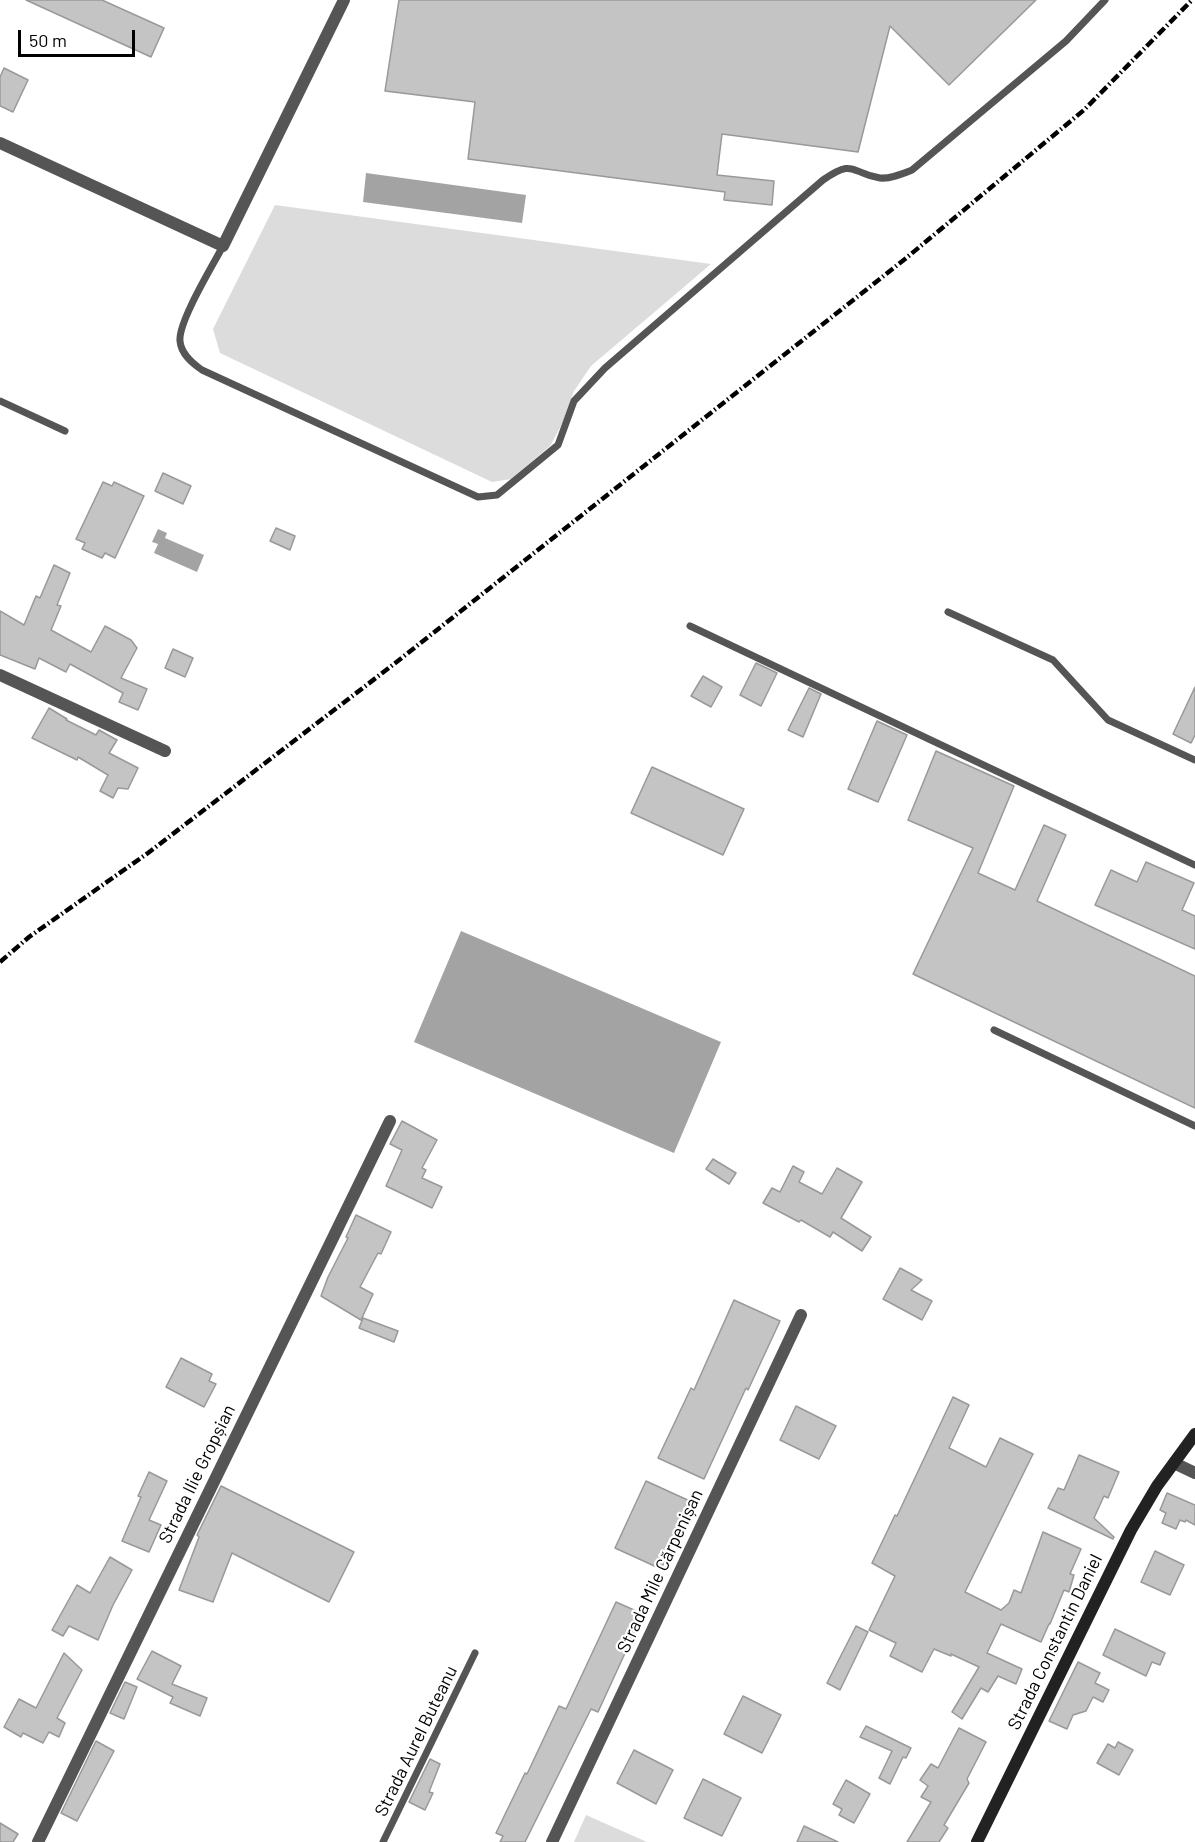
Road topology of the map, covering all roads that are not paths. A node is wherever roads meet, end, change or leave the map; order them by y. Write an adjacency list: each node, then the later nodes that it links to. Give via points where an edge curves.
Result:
1 (344, 0): 4 (street)
2 (1105, 0): 4 (lane, via 1066,41 912,170 880,178 852,167 837,170 823,180 605,368 574,400 558,445 497,495 478,497 202,370 187,359 180,340 184,321)
3 (0, 144): 4 (street)
4 (223, 246)
5 (0, 401): 6 (lane)
6 (65, 431)
7 (948, 612): 11 (lane, via 1053,660 1108,720)
8 (690, 626): 12 (lane)
9 (0, 675): 10 (street)
10 (165, 751)
11 (1195, 760)
12 (1195, 866)
13 (994, 1030): 15 (lane)
14 (390, 1121): 21 (street, Strada Ilie Gropșian)
15 (1195, 1126)
16 (801, 1316): 23 (street, Strada Mile Cărpenișan)
17 (1195, 1434): 18 (street, Strada Constantin Daniel)
18 (1174, 1463): 19 (street); 24 (street, Strada Constantin Daniel, via 1131,1530)
19 (1195, 1473)
20 (475, 1653): 22 (lane, Strada Aurel Buteanu)
21 (38, 1842)
22 (384, 1842)
23 (552, 1842)
24 (977, 1842)

